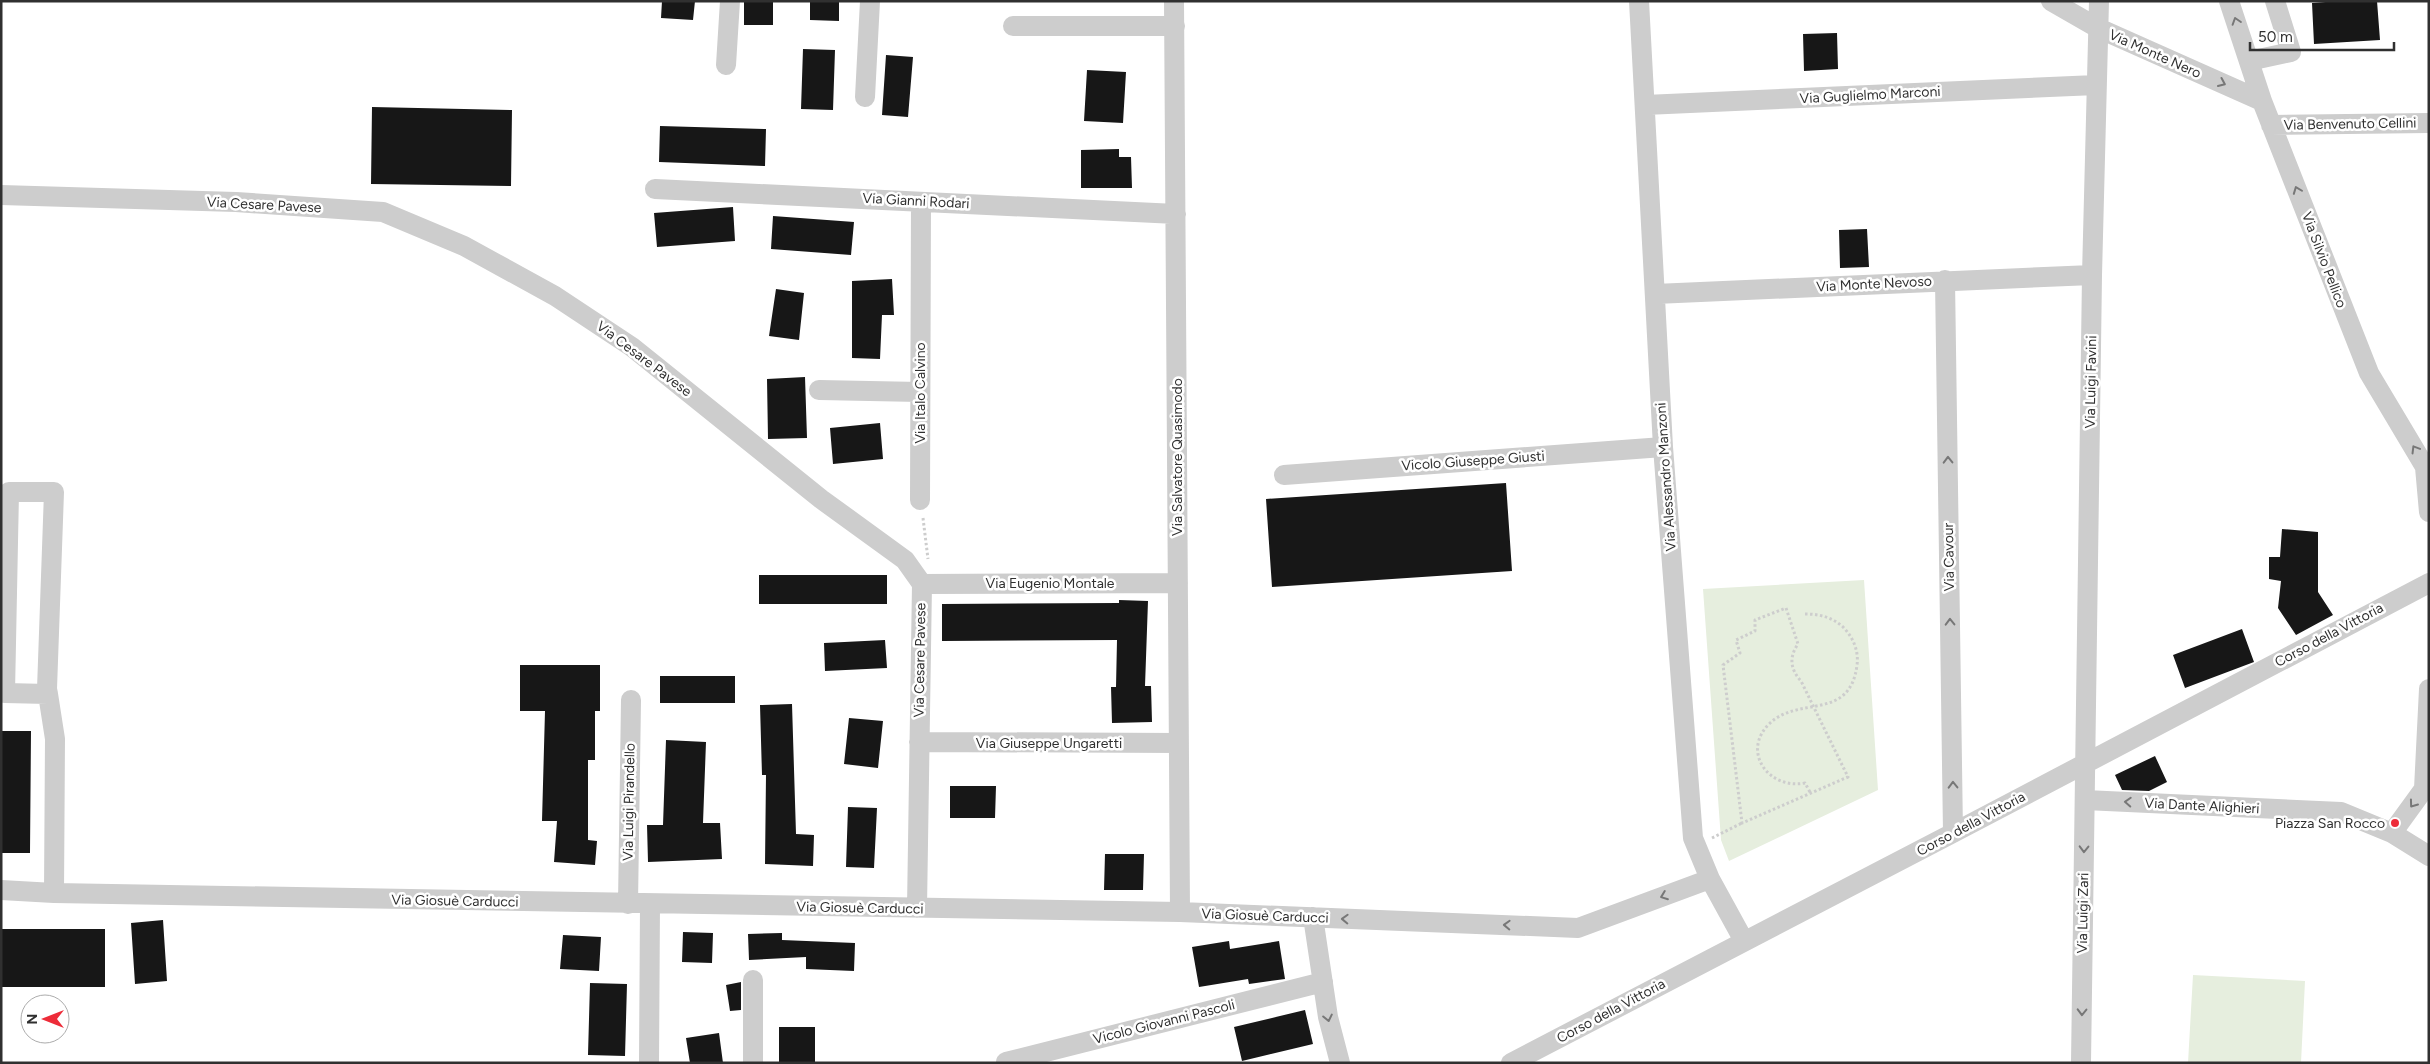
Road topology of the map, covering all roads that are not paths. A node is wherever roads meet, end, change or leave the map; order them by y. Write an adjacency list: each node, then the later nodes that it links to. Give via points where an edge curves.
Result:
1 (730, 1): 13 (street)
2 (870, 1): 15 (street)
3 (1174, 1): 10 (street, Via Salvatore Quasimodo)
4 (1639, 1): 17 (street, Via Alessandro Manzoni)
5 (2051, 1): 11 (street, Via Monte Nero)
6 (2099, 1): 11 (street, Via Luigi Favini)
7 (2229, 1): 12 (street, Via Silvio Pellico, one-way to 7)
8 (2275, 1): 12 (street, via 2291,52)
9 (1013, 26): 10 (street)
10 (1175, 26): 23 (street, Via Salvatore Quasimodo)
11 (2098, 28): 14 (street, Via Luigi Favini); 16 (street, Via Monte Nero, one-way to 16)
12 (2249, 60): 16 (street, Via Silvio Pellico)
13 (726, 65)
14 (2096, 85): 17 (street, Via Guglielmo Marconi); 24 (street, Via Luigi Favini)
15 (865, 98)
16 (2262, 101): 19 (street, Via Silvio Pellico)
17 (1645, 105): 26 (street, Via Alessandro Manzoni)
18 (2429, 123): 19 (street, Via Benvenuto Cellini)
19 (2271, 125): 32 (street, Via Silvio Pellico, one-way to 19, via 2425,467 2369,373)
20 (655, 189): 22 (street, Via Gianni Rodari)
21 (1, 196): 35 (street, Via Cesare Pavese, via 236,202 384,212 464,246 555,296 632,348 821,499 904,560)
22 (921, 202): 23 (street, Via Gianni Rodari); 28 (street, Via Italo Calvino)
23 (1176, 214): 33 (street, Via Salvatore Quasimodo)
24 (2092, 275): 25 (street, Via Monte Nevoso); 41 (street, Via Luigi Favini)
25 (1945, 280): 26 (street, Via Monte Nevoso); 44 (street, Via Cavour, one-way to 25)
26 (1655, 294): 29 (street, Via Alessandro Manzoni)
27 (819, 390): 28 (street)
28 (920, 392): 31 (street, Via Italo Calvino)
29 (1663, 447): 30 (street, Vicolo Giuseppe Giusti); 46 (street, Via Alessandro Manzoni, via 1693,838)
30 (1284, 475)
31 (920, 500)
32 (2429, 512)
33 (1178, 583): 35 (street, Via Eugenio Montale); 40 (street, Via Salvatore Quasimodo)
34 (2429, 583): 41 (street, Corso della Vittoria)
35 (922, 584): 39 (street, Via Cesare Pavese)
36 (2429, 689): 43 (street, one-way to 43, via 2424,789)
37 (48, 694): 37 (street, via 54,492 9,492 4,693); 48 (street, via 55,739)
38 (630, 700): 49 (street, Via Luigi Pirandello)
39 (919, 742): 40 (street, Via Giuseppe Ungaretti); 51 (street, Via Cesare Pavese)
40 (1179, 743): 52 (street, Via Salvatore Quasimodo)
41 (2085, 764): 42 (street, Via Luigi Zari); 44 (street, Corso della Vittoria)
42 (2085, 800): 43 (street, Via Dante Alighieri, one-way to 42, via 2341,812); 62 (street, Via Luigi Zari, one-way to 62)
43 (2392, 833): 45 (street, Via Dante Alighieri)
44 (1953, 834): 54 (street, Corso della Vittoria)
45 (2429, 856)
46 (1710, 878): 53 (street, Via Giosuè Carducci, one-way to 53, via 1578,928); 54 (street, Via Alessandro Manzoni)
47 (1, 890): 48 (street, Via Giosuè Carducci)
48 (54, 893): 49 (street, Via Giosuè Carducci)
49 (628, 904): 50 (street, Via Giosuè Carducci)
50 (650, 904): 51 (street, Via Giosuè Carducci); 58 (street)
51 (917, 908): 52 (street, Via Giosuè Carducci)
52 (1180, 912): 53 (street, Via Giosuè Carducci)
53 (1313, 918): 56 (street)
54 (1744, 941): 61 (street, Corso della Vittoria)
55 (753, 980): 59 (street)
56 (1323, 982): 57 (street, Vicolo Giovanni Pascoli); 60 (street, one-way to 60)
57 (1006, 1062)
58 (649, 1063)
59 (753, 1063)
60 (1340, 1063)
61 (1511, 1063)
62 (2081, 1063)

